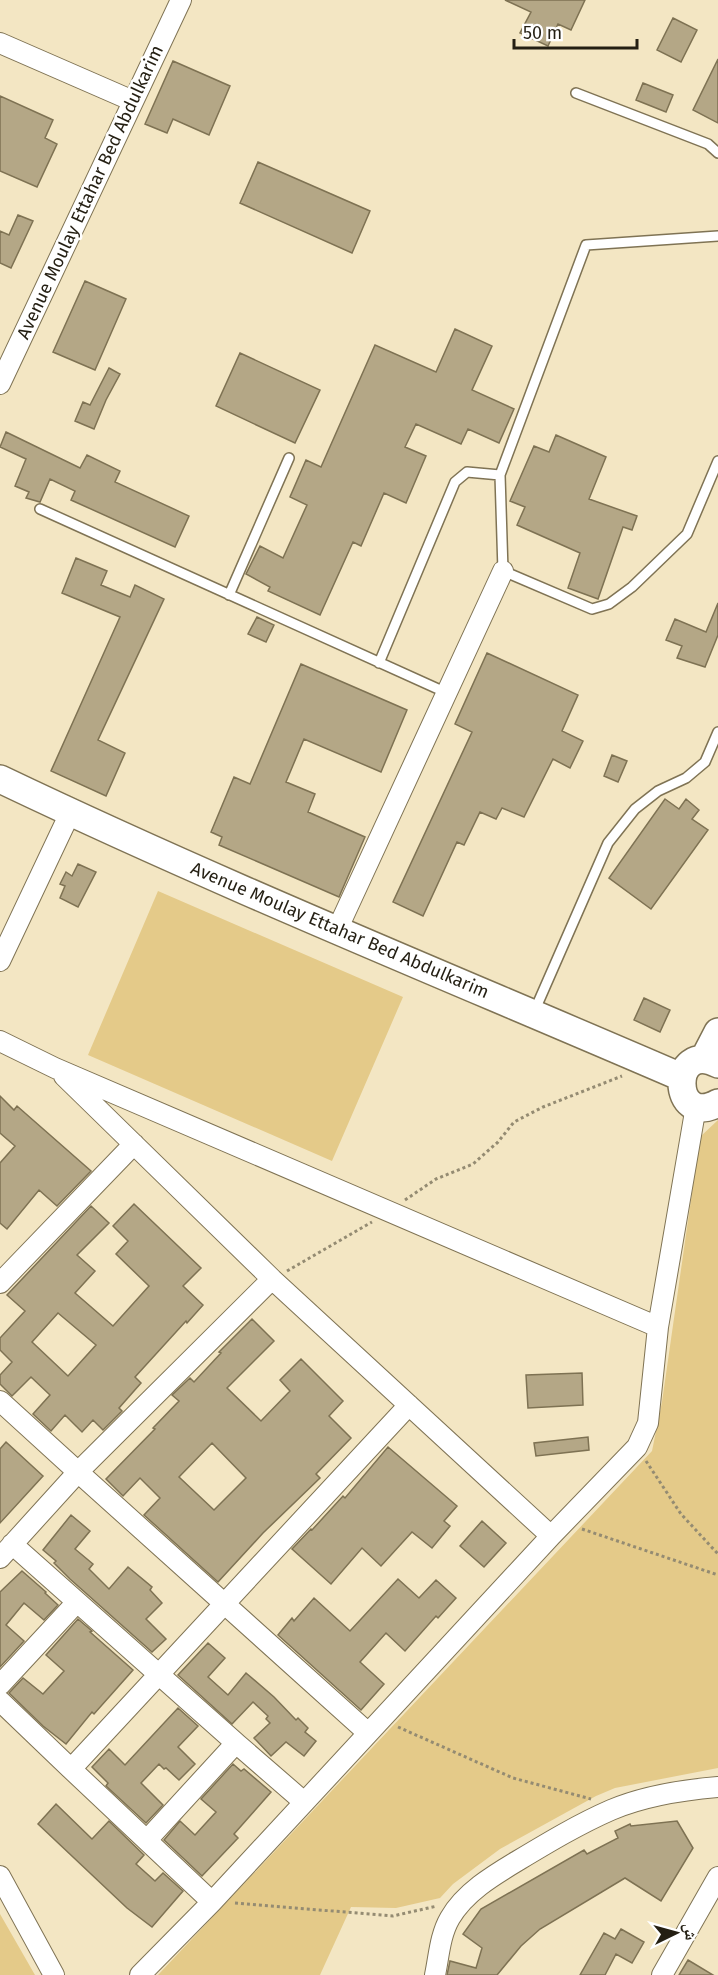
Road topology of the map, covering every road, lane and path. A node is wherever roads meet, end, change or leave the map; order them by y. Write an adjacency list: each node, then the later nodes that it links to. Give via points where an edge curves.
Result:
1 (181, 0): 4 (street, Avenue Moulay Ettahar Bed Abdulkarim)
2 (0, 43): 4 (street)
3 (576, 93): 5 (lane, via 708,144)
4 (133, 101): 7 (street, Avenue Moulay Ettahar Bed Abdulkarim)
5 (718, 153)
6 (718, 236): 10 (lane, via 586,245)
7 (0, 384)
8 (290, 458): 13 (lane)
9 (718, 461): 12 (lane, via 687,534 609,604 592,609)
10 (500, 475): 12 (lane); 14 (lane, via 467,472 455,482)
11 (40, 509): 13 (lane)
12 (503, 571): 15 (street)
13 (229, 595): 14 (lane)
14 (379, 663): 15 (lane)
15 (447, 693): 19 (street)
16 (718, 732): 21 (lane, via 705,762 635,809 608,843)
17 (0, 779): 18 (street, Avenue Moulay Ettahar Bed Abdulkarim)
18 (70, 813): 19 (street, Avenue Moulay Ettahar Bed Abdulkarim); 20 (street)
19 (337, 930): 21 (street, Avenue Moulay Ettahar Bed Abdulkarim)
20 (0, 961)
21 (533, 1014): 25 (street, Avenue Moulay Ettahar Bed Abdulkarim)
22 (718, 1032): 24 (street)
23 (0, 1041): 26 (street)
24 (714, 1062): 27 (street, via 690,1065)
25 (652, 1065): 27 (street, Avenue Moulay Ettahar Bed Abdulkarim); 30 (path, via 514,1122 473,1164 436,1179)
26 (55, 1068): 29 (street); 30 (street)
27 (681, 1077): 28 (street, via 685,1097)
28 (707, 1104): 33 (street)
29 (134, 1144): 31 (street); 32 (street)
30 (389, 1211): 31 (path); 33 (street)
31 (272, 1279): 35 (street); 37 (street)
32 (0, 1283)
33 (658, 1327): 36 (street, via 648,1423)
34 (0, 1401): 37 (street)
35 (409, 1405): 38 (street); 43 (street)
36 (637, 1447): 38 (street); 40 (path, via 681,1514)
37 (78, 1472): 39 (street); 43 (street)
38 (557, 1529): 41 (path); 47 (street)
39 (6, 1551): 42 (street)
40 (718, 1554)
41 (718, 1575)
42 (77, 1602): 44 (street); 45 (street)
43 (224, 1603): 44 (street); 47 (street)
44 (158, 1675): 48 (street); 49 (street)
45 (0, 1685)
46 (0, 1701): 49 (street)
47 (374, 1726): 51 (street); 52 (path, via 513,1778 586,1797)
48 (236, 1743): 51 (street); 53 (street)
49 (71, 1769): 53 (street)
50 (718, 1787): 52 (street, via 651,1797)
51 (304, 1802): 57 (street)
52 (613, 1809): 56 (street, via 492,1876)
53 (147, 1840): 57 (street)
54 (0, 1876): 58 (street)
55 (718, 1877): 61 (street)
56 (465, 1899): 57 (path, via 393,1916); 60 (street, via 443,1932)
57 (212, 1902): 59 (street)
58 (54, 1975)
59 (140, 1975)
60 (435, 1975)
61 (662, 1975)

